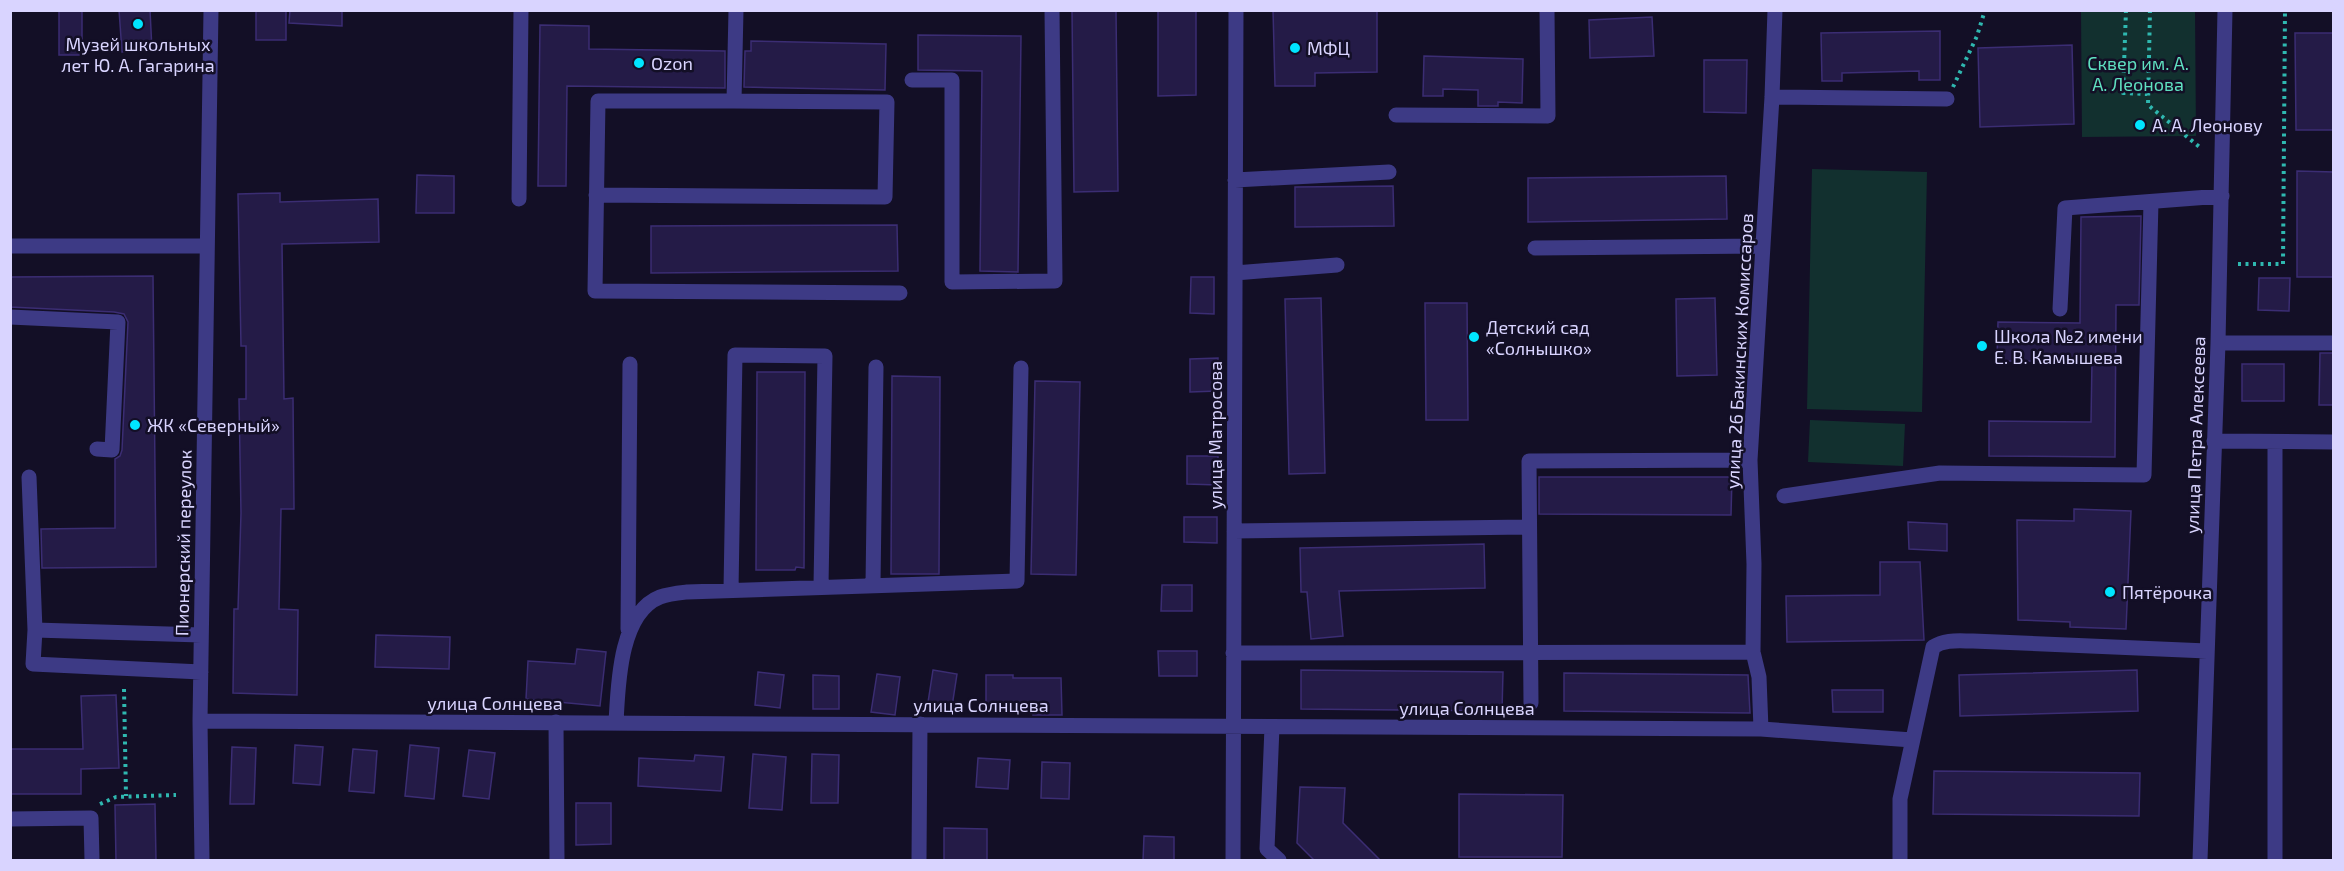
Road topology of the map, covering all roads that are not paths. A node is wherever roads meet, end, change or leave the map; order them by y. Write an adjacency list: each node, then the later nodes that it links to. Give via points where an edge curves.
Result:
1 (211, 10): 21 (street, Пионерский переулок)
2 (521, 10): 18 (street)
3 (736, 10): 12 (street)
4 (1052, 10): 9 (street, via 1055,281 952,282 952,80)
5 (1236, 10): 15 (street, улица Матросова)
6 (1547, 10): 13 (street, via 1548,116)
7 (1775, 10): 10 (street, улица 26 Бакинских Комиссаров)
8 (2225, 10): 17 (street, улица Петра Алексеева)
9 (912, 80)
10 (1772, 97): 11 (street); 22 (street, улица 26 Бакинских Комиссаров)
11 (1947, 99)
12 (734, 101): 16 (street, via 597,101); 16 (street, via 887,102 885,197)
13 (1396, 115)
14 (1389, 172): 15 (street)
15 (1235, 180): 25 (street, улица Матросова)
16 (597, 195): 26 (street, via 595,291)
17 (2222, 196): 19 (street); 30 (street, улица Петра Алексеева)
18 (519, 199)
19 (2151, 202): 27 (street, via 2065,208); 40 (street, via 2144,475 1940,473)
20 (10, 246): 21 (street)
21 (207, 246): 47 (street, Пионерский переулок)
22 (1763, 246): 23 (street); 38 (street, улица 26 Бакинских Комиссаров)
23 (1535, 249)
24 (1337, 265): 25 (street)
25 (1235, 273): 42 (street, улица Матросова)
26 (900, 293)
27 (2060, 309)
28 (10, 317): 37 (street, via 118,322 112,450)
29 (2334, 342): 30 (street)
30 (2218, 343): 34 (street, улица Петра Алексеева)
31 (630, 364): 48 (street)
32 (876, 368): 43 (street)
33 (1021, 368): 43 (street, via 1017,581)
34 (2214, 441): 35 (street); 49 (street, улица Петра Алексеева)
35 (2276, 442): 36 (street); 72 (street)
36 (2334, 442)
37 (97, 449)
38 (1750, 460): 41 (street, via 1529,460); 50 (street, улица 26 Бакинских Комиссаров)
39 (29, 477): 46 (street)
40 (1784, 496)
41 (1529, 527): 42 (street); 52 (street)
42 (1234, 531): 51 (street, улица Матросова)
43 (873, 585): 44 (street)
44 (821, 586): 45 (street); 45 (street, via 825,356 735,355)
45 (731, 590): 48 (street, via 660,597 645,606)
46 (35, 630): 47 (street); 53 (street, via 33,664)
47 (201, 635): 53 (street, Пионерский переулок)
48 (628, 635): 57 (street)
49 (2207, 651): 62 (street, via 1939,643 1933,647); 71 (street, улица Петра Алексеева)
50 (1753, 652): 52 (street); 61 (street, улица 26 Бакинских Комиссаров, via 1759,677)
51 (1233, 653): 52 (street); 59 (street, улица Матросова)
52 (1531, 653): 54 (street)
53 (201, 672): 55 (street, Пионерский переулок)
54 (1530, 703)
55 (200, 721): 56 (street, улица Солнцева); 65 (street, Пионерский переулок)
56 (556, 723): 57 (street, улица Солнцева); 66 (street)
57 (616, 723): 58 (street, улица Солнцева)
58 (920, 724): 59 (street, улица Солнцева); 67 (street)
59 (1233, 726): 60 (street, улица Солнцева); 68 (street, улица Матросова)
60 (1272, 726): 61 (street, улица Солнцева); 69 (street, via 1267,849)
61 (1761, 729): 62 (street, улица Солнцева)
62 (1912, 740): 70 (street, via 1900,799)
63 (10, 819): 64 (street, via 90,818)
64 (92, 861)
65 (202, 861)
66 (557, 861)
67 (919, 861)
68 (1233, 861)
69 (1279, 861)
70 (1900, 861)
71 (2200, 861)
72 (2275, 861)

